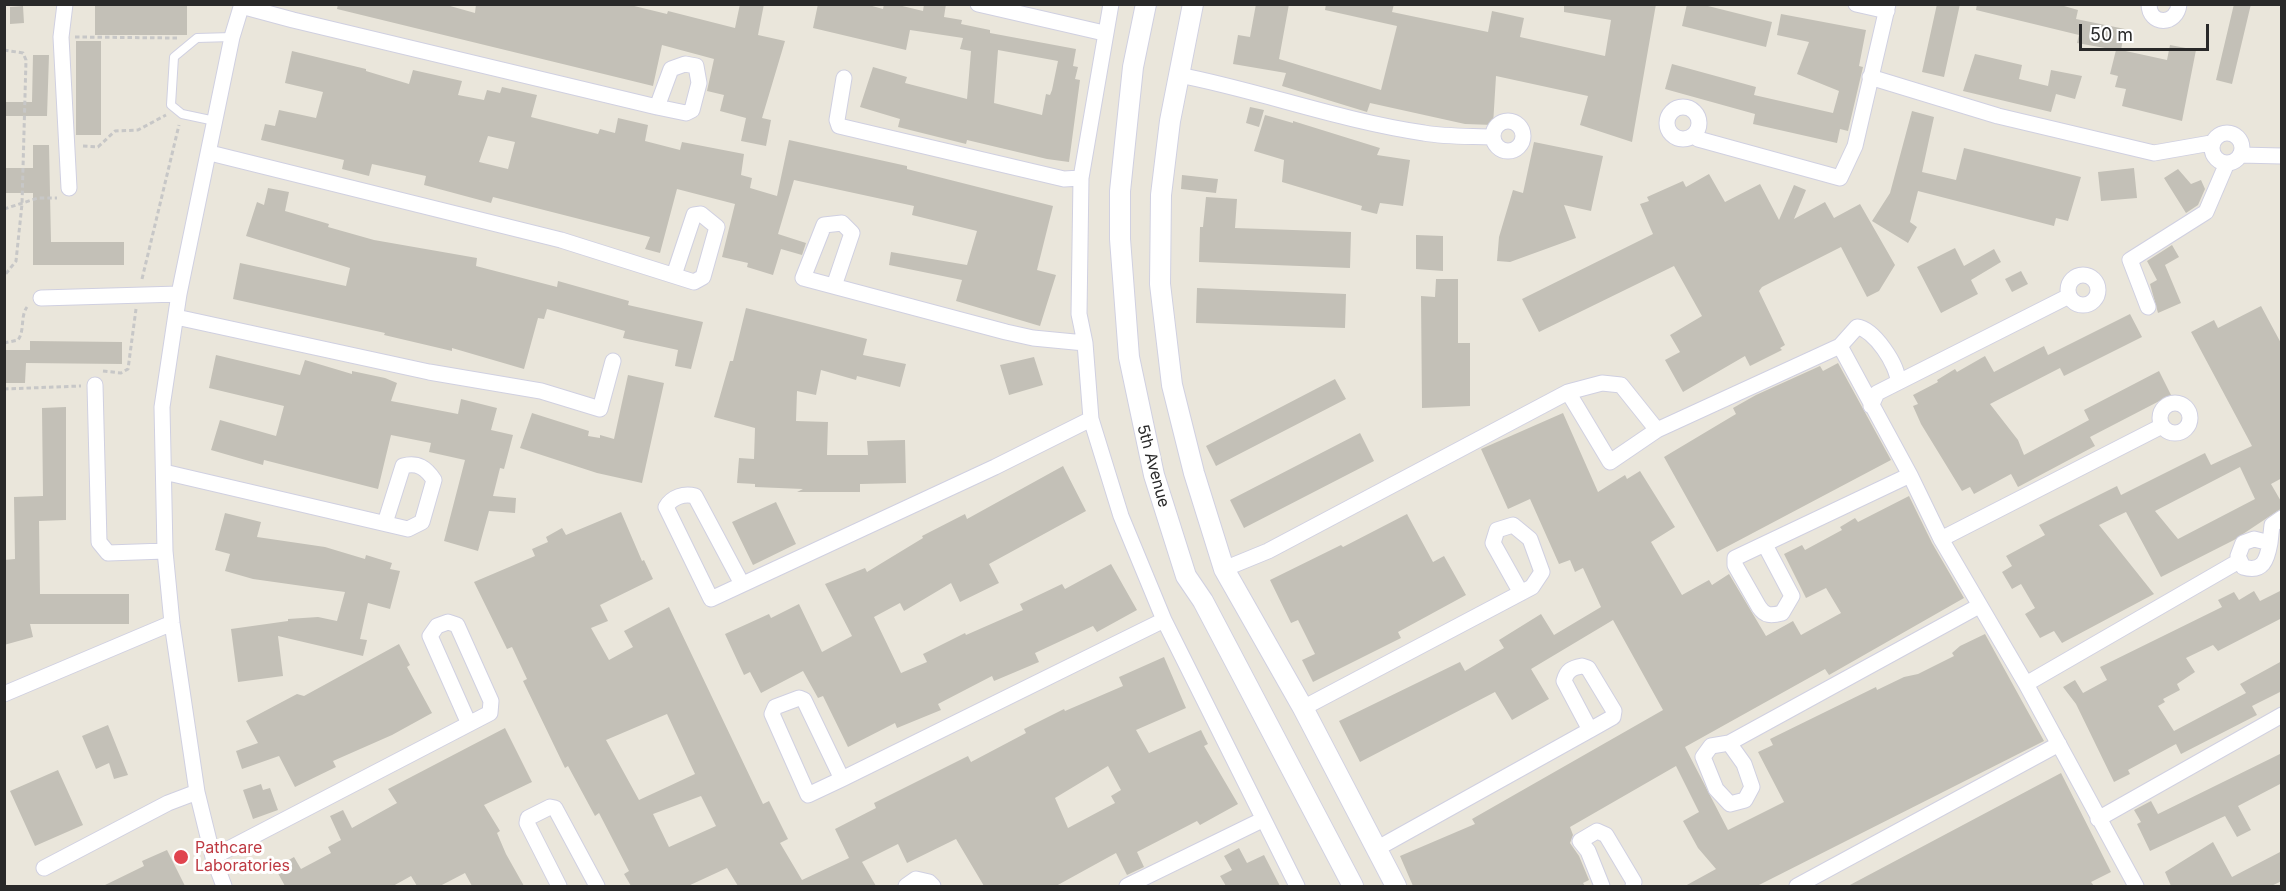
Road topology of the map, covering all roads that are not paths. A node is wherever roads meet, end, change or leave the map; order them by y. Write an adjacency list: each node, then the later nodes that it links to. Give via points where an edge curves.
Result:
1 (65, 4): 26 (street, via 62,37)
2 (978, 4): 11 (street)
3 (1111, 4): 11 (street)
4 (1146, 4): 81 (street, 5th Avenue, via 1133,67 1120,192 1120,239 1129,357 1154,475 1186,576 1203,601)
5 (1193, 4): 13 (street)
6 (1856, 4): 10 (street)
7 (2149, 4): 8 (street, via 2154,18 2164,22 2177,13)
8 (2179, 4)
9 (242, 5): 12 (street); 16 (street)
10 (1887, 8): 14 (street)
11 (1104, 33): 25 (street)
12 (232, 37): 17 (street); 17 (lane, via 197,38 174,57 171,105 178,112)
13 (1179, 75): 19 (street, via 1425,134); 53 (street, via 1161,195 1160,284 1172,385)
14 (1870, 77): 18 (street, via 1855,146 1840,178); 20 (street, via 1998,116 2154,153)
15 (844, 78): 25 (street, via 839,126 1064,179)
16 (657, 107)
17 (215, 120): 21 (street)
18 (1694, 136)
19 (1493, 137)
20 (2211, 143): 22 (street, via 2217,136 2236,135 2242,147); 24 (street, via 2212,154)
21 (210, 153): 27 (street, via 561,240); 29 (street)
22 (2240, 154): 23 (street); 24 (street)
23 (2282, 156)
24 (2227, 163): 32 (street, via 2205,212 2130,260)
25 (1081, 178): 34 (street, via 1079,314)
26 (69, 188)
27 (674, 275)
28 (834, 286): 34 (street, via 1034,338)
29 (179, 294): 31 (street); 33 (street)
30 (2069, 296): 37 (street)
31 (41, 298)
32 (2148, 307)
33 (176, 317): 36 (street, via 541,392 600,409); 44 (street, via 162,407)
34 (1085, 343): 41 (street)
35 (1840, 346): 37 (street, via 1857,327 1869,331 1898,370); 40 (street); 43 (street)
36 (613, 361)
37 (1898, 382): 40 (street, via 1877,393)
38 (95, 385): 51 (street, via 99,542 108,553)
39 (1568, 392): 43 (street, via 1602,382 1621,384); 43 (street, via 1610,462); 53 (street, via 1277,546)
40 (1871, 406): 45 (street)
41 (1091, 419): 54 (street); 57 (street, via 1121,516)
42 (2162, 426): 48 (street)
43 (1658, 430)
44 (164, 472): 47 (street); 51 (street)
45 (1910, 475): 48 (street); 50 (street)
46 (2282, 518): 49 (street, via 2272,525)
47 (385, 523)
48 (1941, 539): 56 (street)
49 (2270, 543): 52 (street, via 2254,539 2243,543 2238,550); 52 (street, via 2261,568 2243,567)
50 (1765, 545): 50 (street, via 1734,558 1759,607 1771,616 1782,613 1792,596)
51 (165, 551): 58 (street)
52 (2239, 561): 59 (street)
53 (1224, 569): 61 (street)
54 (742, 584): 54 (street, via 711,599 666,507 670,501 687,494 695,496)
55 (1521, 593): 61 (street)
56 (1979, 606): 59 (street); 65 (street)
57 (1164, 620): 67 (street); 70 (street)
58 (172, 623): 60 (street); 68 (street)
59 (2026, 684): 66 (street)
60 (4, 694)
61 (1303, 708): 71 (street)
62 (2282, 715): 69 (street)
63 (469, 724): 63 (street, via 490,713 491,701 457,626 448,622 437,626 430,636); 72 (street)
64 (1590, 730): 71 (street)
65 (1729, 743)
66 (2059, 744): 69 (street); 85 (street)
67 (842, 779): 67 (street, via 804,700 799,698 775,707 772,714 808,795)
68 (197, 792): 72 (street); 73 (street, via 168,803)
69 (2098, 819): 86 (street)
70 (1262, 820): 79 (street); 80 (street)
71 (1377, 848): 82 (street)
72 (213, 857): 74 (street)
73 (44, 868)
74 (224, 886)
75 (559, 886): 76 (street, via 527,823 549,807 555,808)
76 (597, 886)
77 (906, 886): 78 (street, via 916,879)
78 (933, 886)
79 (1127, 886)
80 (1297, 886)
81 (1353, 886)
82 (1396, 886)
83 (1602, 886): 84 (street, via 1580,841 1597,831 1606,835)
84 (1633, 886)
85 (1797, 886)
86 (2136, 886)

